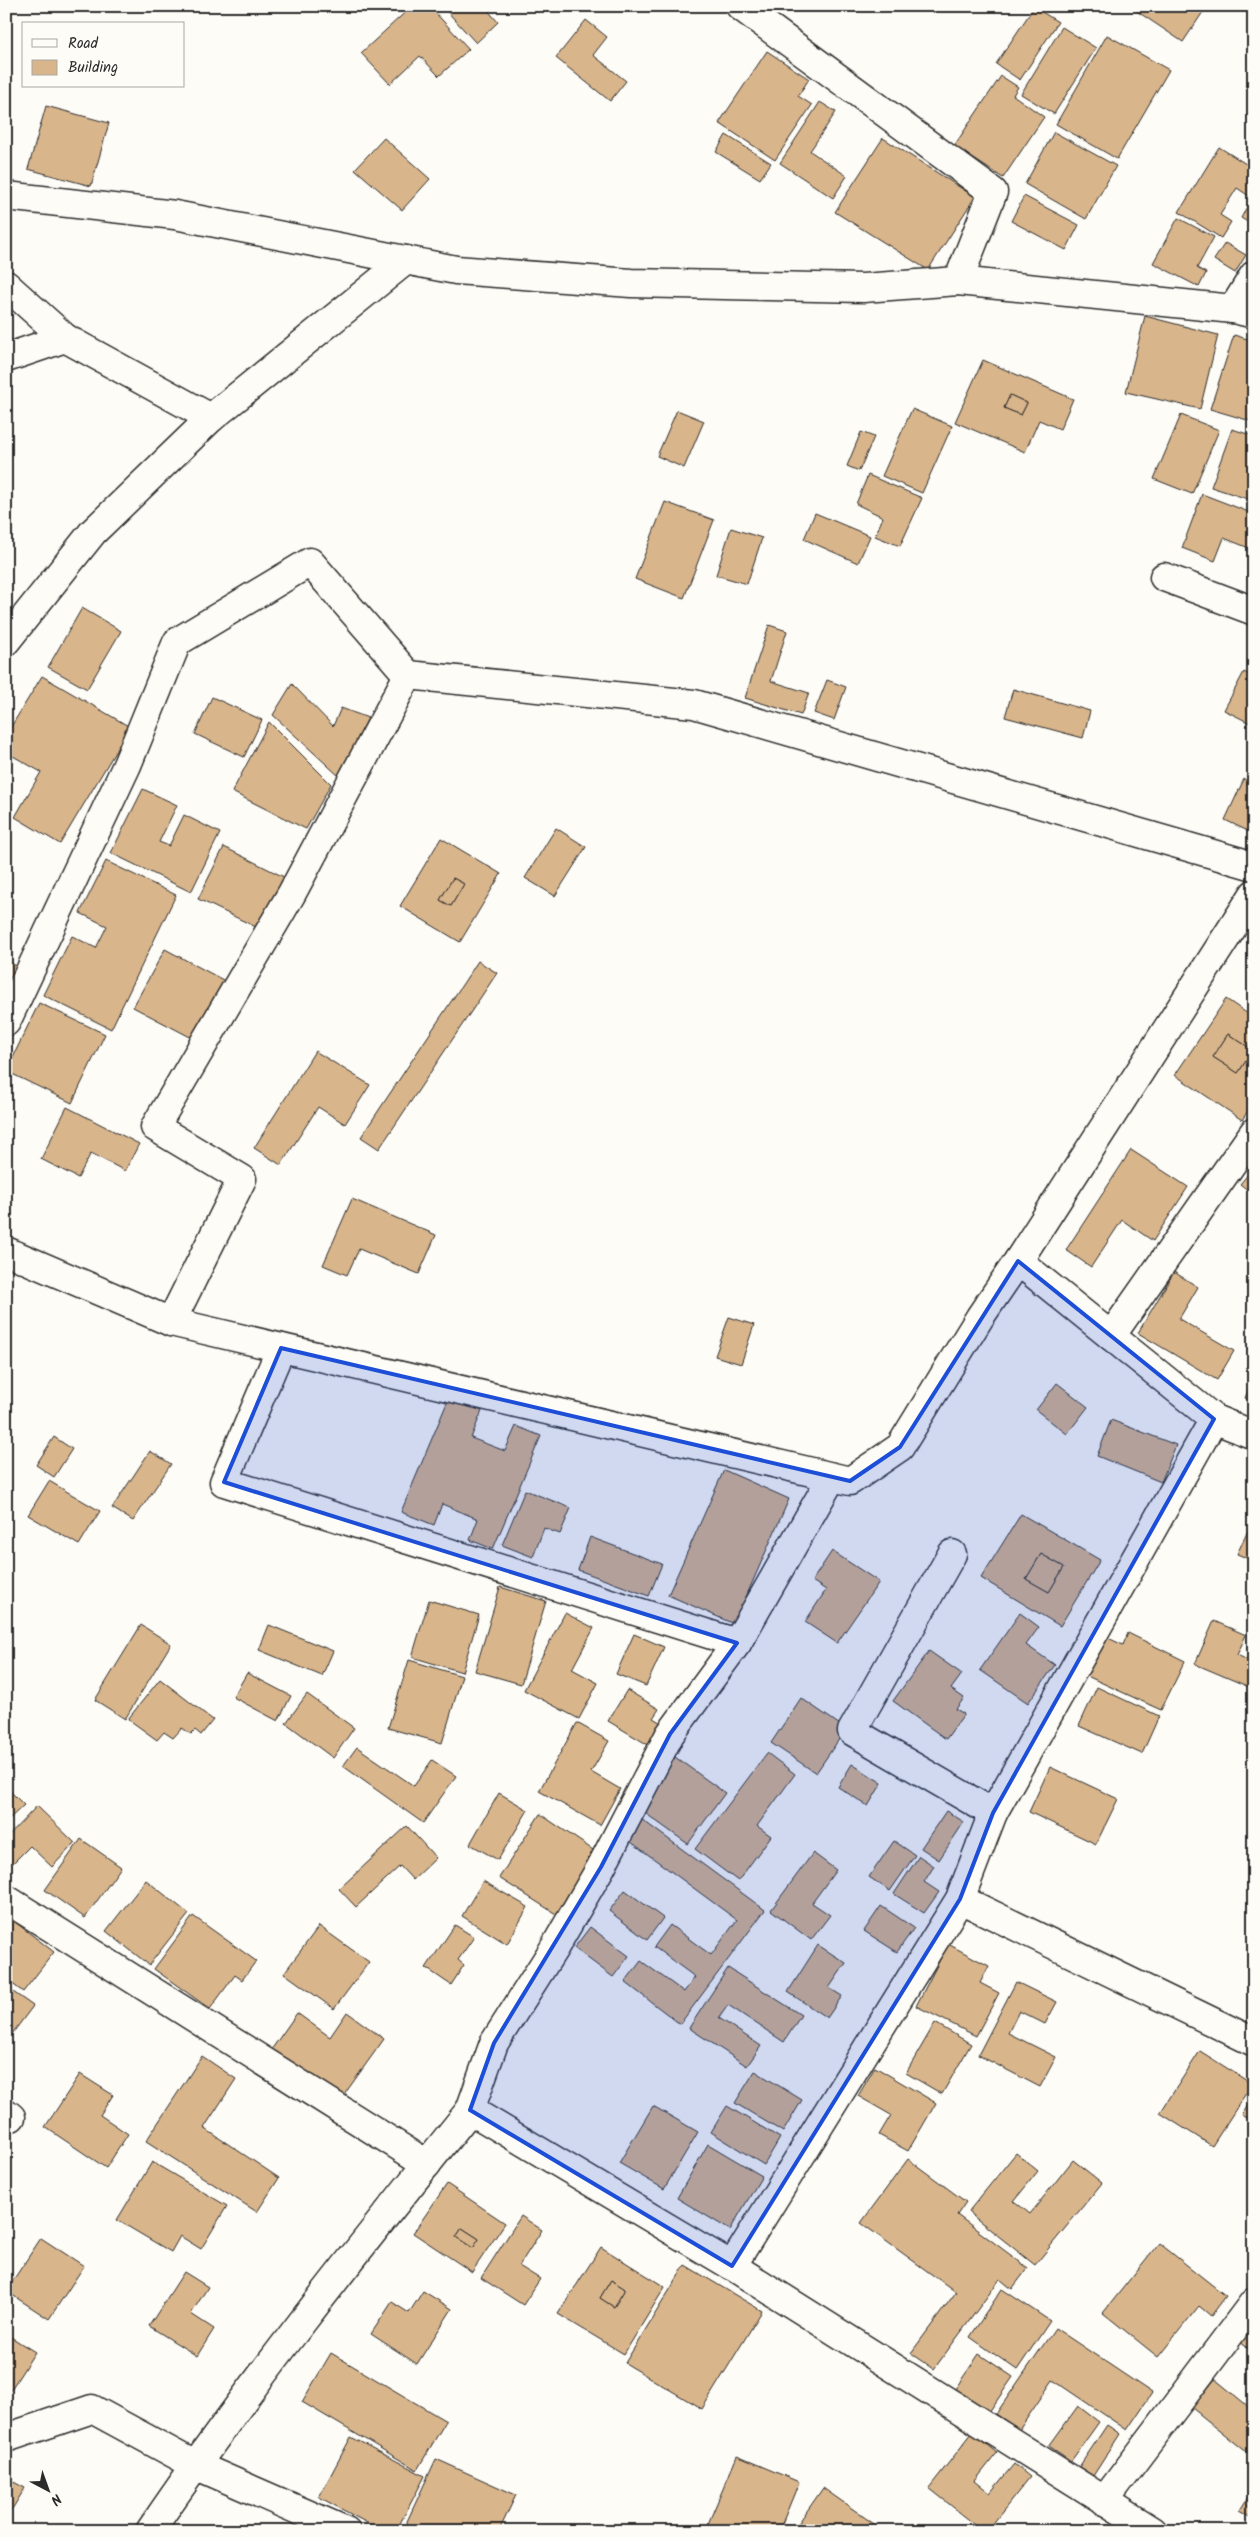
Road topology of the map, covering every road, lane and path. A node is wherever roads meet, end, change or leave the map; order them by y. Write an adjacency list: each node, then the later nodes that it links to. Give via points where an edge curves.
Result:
1 (740, 6): 5 (street, via 993,192)
2 (6, 196): 3 (street, via 175,215)
3 (406, 260): 5 (street, via 456,270 631,283 863,288); 10 (street)
4 (1254, 275): 7 (street)
5 (958, 281): 7 (street)
6 (6, 285): 8 (street)
7 (1244, 311)
8 (65, 338): 9 (street); 10 (street)
9 (6, 358)
10 (211, 418): 13 (street, via 93,532)
11 (1164, 577): 12 (street)
12 (1254, 612)
13 (6, 641)
14 (408, 675): 15 (street, via 694,704); 17 (street, via 310,562 177,642 128,765); 21 (street, via 292,893 156,1127 242,1179)
15 (1254, 866)
16 (1254, 894): 20 (street)
17 (6, 1022)
18 (1254, 1132): 22 (street)
19 (6, 1251): 21 (street)
20 (1018, 1261): 22 (street); 26 (street, via 900,1447 850,1481)
21 (171, 1322): 23 (street)
22 (1111, 1336): 24 (street)
23 (281, 1348): 26 (street); 28 (street, via 224,1482)
24 (1214, 1419): 25 (street); 29 (street)
25 (1254, 1435)
26 (832, 1477): 28 (street)
27 (952, 1554): 29 (street, via 852,1731)
28 (737, 1643): 33 (street, via 670,1734 596,1875 494,2043)
29 (993, 1813): 31 (street)
30 (6, 1899): 34 (street)
31 (960, 1899): 32 (street); 35 (street)
32 (1254, 2042)
33 (470, 2110): 34 (street); 35 (street)
34 (427, 2164): 38 (street)
35 (732, 2266): 39 (street)
36 (1254, 2302): 39 (street)
37 (6, 2438): 38 (street, via 92,2410)
38 (195, 2464): 40 (street); 41 (street)
39 (1104, 2501): 42 (street)
40 (150, 2531)
41 (346, 2531)
42 (1153, 2531)

